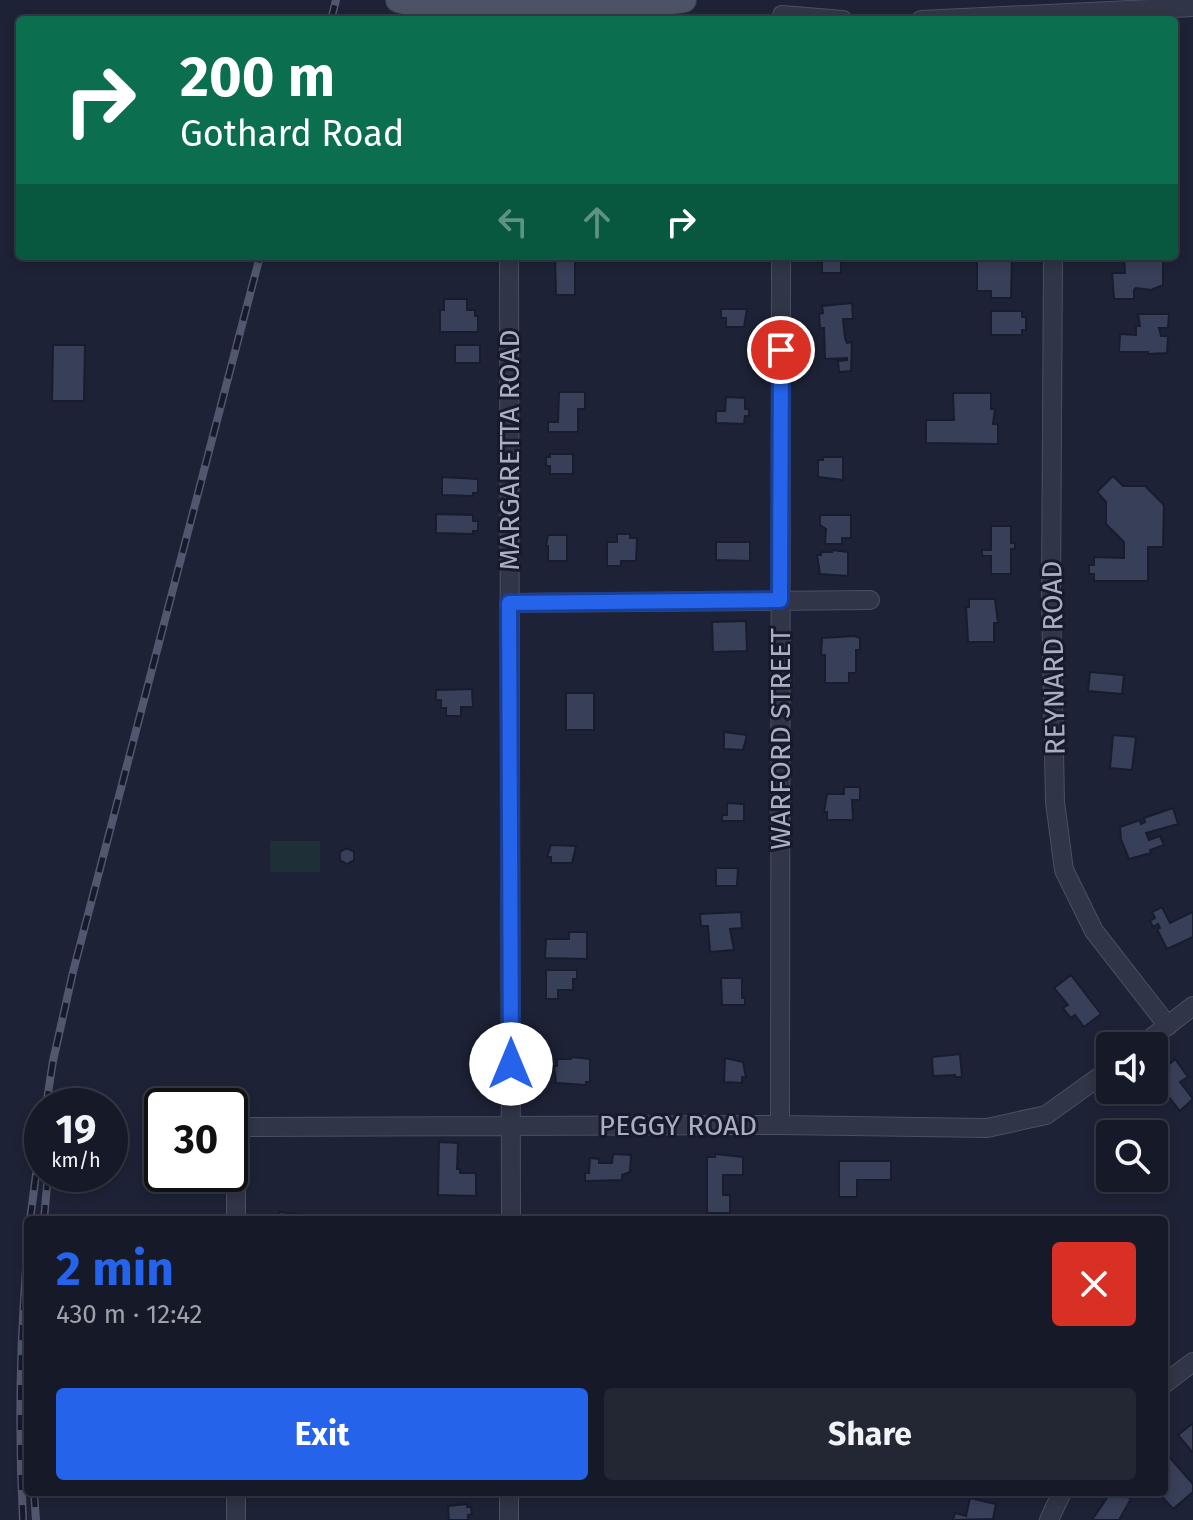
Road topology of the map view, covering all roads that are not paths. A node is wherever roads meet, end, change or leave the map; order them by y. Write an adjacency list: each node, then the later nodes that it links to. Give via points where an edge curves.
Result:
1 (398, 0): 2 (main road, via 436,11 509,12 627,8)
2 (684, 0)
3 (1193, 7): 6 (street)
4 (780, 12): 5 (street)
5 (812, 16)
6 (1080, 16)
7 (509, 260): 12 (street, MARGARETTA ROAD)
8 (781, 260): 10 (street, WARFORD STREET)
9 (1053, 260): 14 (street, REYNARD ROAD, via 1051,598 1055,802 1064,870 1094,931)
10 (780, 600): 11 (street); 12 (street); 18 (street, WARFORD STREET)
11 (870, 600)
12 (509, 603): 17 (street, MARGARETTA ROAD)
13 (1193, 1006): 14 (street)
14 (1168, 1026): 15 (street)
15 (1160, 1032)
16 (1096, 1079): 18 (street, PEGGY ROAD, via 1046,1115 987,1128)
17 (511, 1125): 18 (street, PEGGY ROAD); 19 (street, PEGGY ROAD); 22 (street, MARGARETTA ROAD)
18 (780, 1125)
19 (248, 1127)
20 (235, 1192): 21 (street)
21 (236, 1216)
22 (511, 1216)
23 (1193, 1362): 24 (street)
24 (1168, 1381)
25 (236, 1496): 28 (street)
26 (509, 1496): 29 (street)
27 (1060, 1496): 30 (street)
28 (236, 1520)
29 (509, 1520)
30 (1049, 1520)

